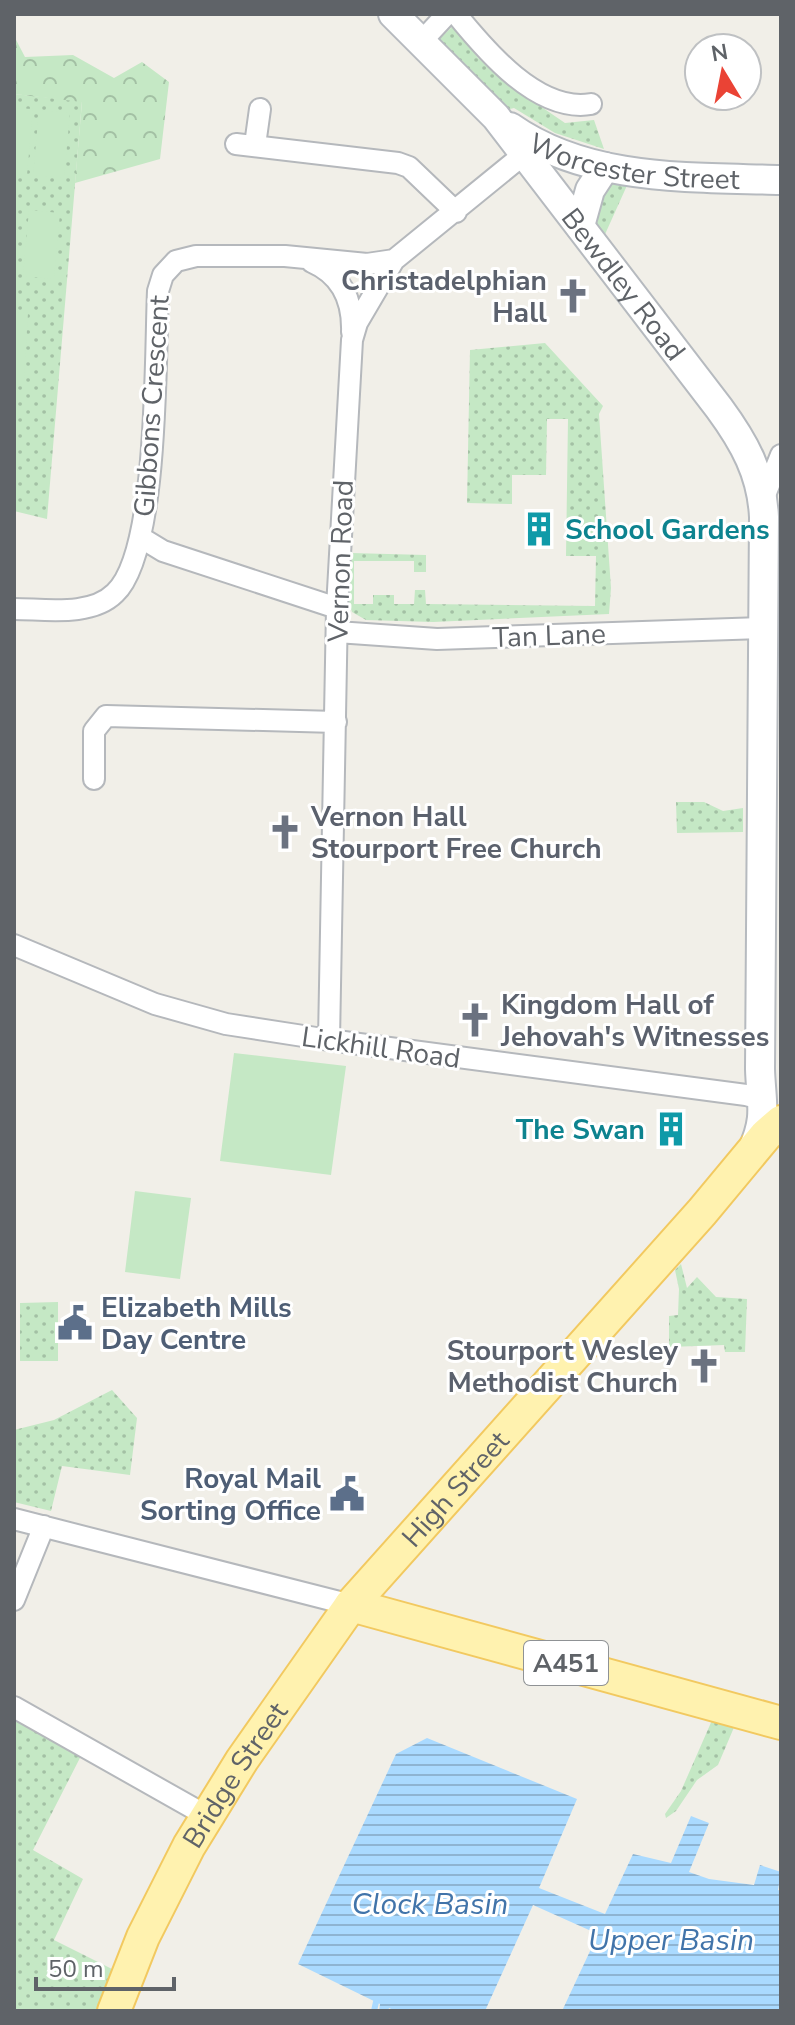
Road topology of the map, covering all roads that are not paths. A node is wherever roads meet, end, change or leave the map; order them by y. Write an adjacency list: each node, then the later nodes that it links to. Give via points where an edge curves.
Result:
1 (393, 14): 4 (street, Bewdley Road)
2 (447, 14): 4 (street)
3 (456, 14): 5 (street, via 489,53 541,94 562,104)
4 (421, 42): 7 (street, Bewdley Road)
5 (591, 104)
6 (260, 109): 11 (street, via 246,144 398,163 409,167)
7 (496, 117): 8 (street, Bewdley Road); 9 (street, Worcester Street, via 535,144)
8 (523, 155): 11 (street, Vernon Road); 12 (street, Bewdley Road)
9 (605, 167): 10 (street, Worcester Street); 12 (street, via 590,190)
10 (781, 180)
11 (456, 212): 14 (street, Vernon Road)
12 (580, 226): 17 (street, Bewdley Road, via 738,434)
13 (305, 258): 14 (street, Gibbons Crescent, via 367,264); 15 (street, via 336,277 352,316); 18 (street, Gibbons Crescent, via 196,256 176,261 163,275)
14 (394, 260): 15 (street, Vernon Road)
15 (352, 340): 19 (street, Vernon Road)
16 (781, 455): 17 (street)
17 (763, 500): 21 (street, Bewdley Road)
18 (140, 537): 19 (street, via 163,551); 20 (street, via 132,568 115,594 75,609)
19 (337, 608): 22 (street, Vernon Road)
20 (14, 609)
21 (762, 628): 22 (street, Tan Lane, via 437,639); 27 (street, Bewdley Road)
22 (337, 632): 23 (street, Vernon Road)
23 (336, 722): 24 (street, via 106,716 94,731); 26 (street, Vernon Road)
24 (94, 779)
25 (14, 945): 26 (street, Lickhill Road, via 190,1015)
26 (329, 1040): 27 (street, Lickhill Road, via 709,1089)
27 (774, 1109): 30 (main road, High Street, via 750,1155)
28 (14, 1519): 29 (street)
29 (44, 1526): 30 (street); 31 (street)
30 (367, 1599): 33 (main road, A451); 34 (main road, Bridge Street, via 242,1760)
31 (14, 1600)
32 (22, 1711): 34 (street)
33 (781, 1723)
34 (207, 1816): 35 (main road, Bridge Street, via 170,1880)
35 (114, 2011)

